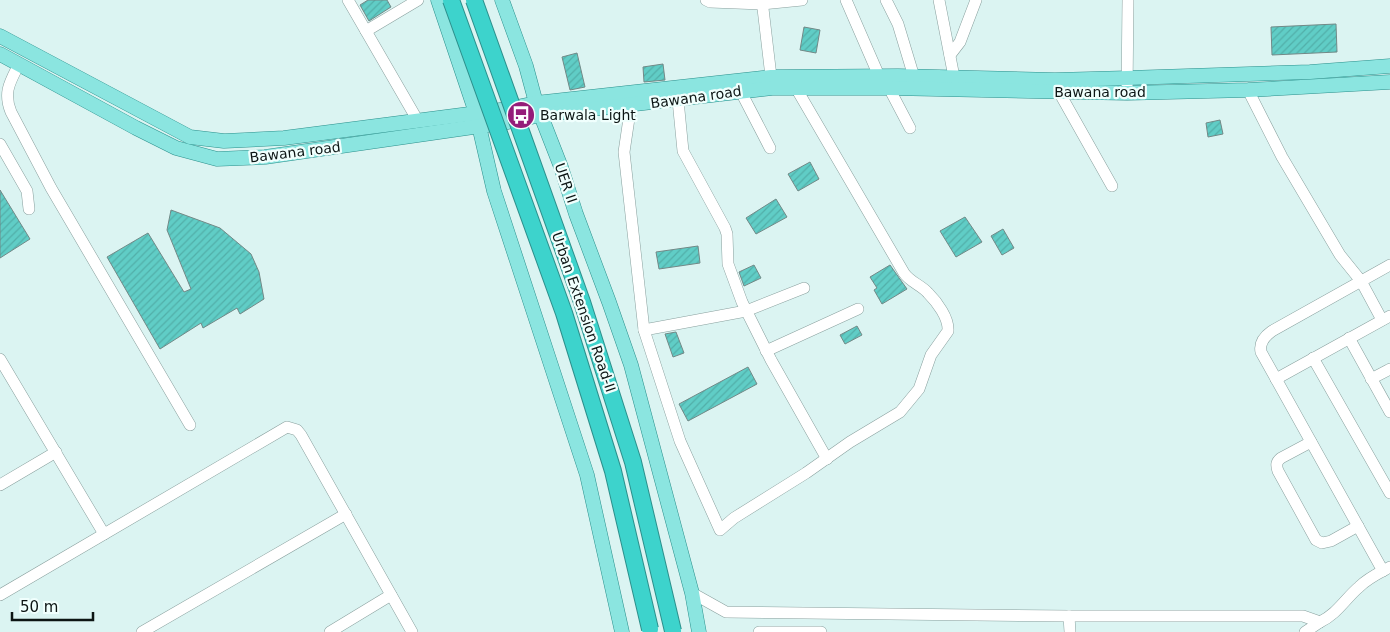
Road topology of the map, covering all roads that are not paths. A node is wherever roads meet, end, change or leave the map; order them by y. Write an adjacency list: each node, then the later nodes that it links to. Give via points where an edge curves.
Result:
1 (348, 0): 15 (street)
2 (418, 0): 15 (street)
3 (438, 0): 36 (main road)
4 (451, 0): 73 (highway, Urban Extension Road-II, bridge, via 564,313 613,471)
5 (474, 0): 74 (highway, Urban Extension Road-II, bridge, via 582,302 633,462)
6 (502, 0): 35 (main road, UER II)
7 (706, 0): 14 (street)
8 (802, 0): 14 (street)
9 (846, 0): 21 (street)
10 (886, 0): 22 (street, via 898,24)
11 (939, 0): 18 (street)
12 (976, 0): 18 (street, via 960,42)
13 (1128, 0): 24 (street)
14 (762, 2): 25 (street)
15 (366, 31): 37 (street)
16 (0, 36): 37 (main road, Bawana road, via 190,136 230,141 284,138)
17 (0, 54): 19 (main road, Bawana road)
18 (950, 56): 23 (street)
19 (18, 64): 36 (main road, Bawana road, via 176,148 217,159 265,157); 58 (street, via 7,93 11,112 51,188)
20 (1390, 66): 24 (main road, Bawana road)
21 (879, 76): 22 (main road, Bawana road); 25 (main road, Bawana road)
22 (914, 77): 23 (main road, Bawana road)
23 (954, 78): 24 (main road, Bawana road)
24 (1127, 78): 32 (street)
25 (772, 82): 27 (main road, Bawana road); 29 (main road, Bawana road); 35 (main road, Bawana road)
26 (1390, 82): 30 (main road, Bawana road)
27 (796, 88): 28 (main road, Bawana road); 61 (street, via 904,273 928,293 948,325 946,336 931,355 919,389 906,407)
28 (889, 88): 31 (main road, Bawana road); 38 (street)
29 (740, 90): 33 (main road, Bawana road); 40 (street)
30 (1248, 90): 32 (main road, Bawana road); 44 (street, via 1288,168 1340,255)
31 (1059, 92): 32 (main road, Bawana road); 41 (street)
32 (1127, 93)
33 (678, 100): 34 (main road, Bawana road); 47 (street, via 683,151 725,228 728,264)
34 (631, 105): 35 (main road, Bawana road); 49 (street, via 624,152)
35 (538, 109): 36 (main road, Bawana road); 68 (main road, UER II, via 631,365)
36 (477, 120): 37 (main road, Bawana road); 78 (main road, via 494,191 586,475)
37 (418, 121)
38 (910, 128)
39 (0, 144): 42 (street, via 27,192)
40 (770, 148)
41 (1112, 186)
42 (29, 209)
43 (1390, 265): 44 (street)
44 (1361, 281): 48 (street); 55 (street, via 1267,334 1260,347 1261,352)
45 (804, 288): 47 (street)
46 (858, 309): 51 (street)
47 (746, 311): 49 (street); 51 (street)
48 (1386, 318): 50 (street)
49 (644, 330): 61 (street, via 680,441 720,530)
50 (1348, 338): 52 (street); 56 (street)
51 (766, 351): 61 (street)
52 (1313, 358): 55 (street); 63 (street)
53 (1, 364): 60 (street)
54 (1390, 369): 56 (street)
55 (1276, 378): 59 (street)
56 (1372, 379): 57 (street)
57 (1390, 412)
58 (190, 425)
59 (1311, 442): 65 (street); 65 (street, via 1280,458 1276,466 1316,540 1322,543 1331,541)
60 (56, 452): 62 (street); 66 (street)
61 (827, 459)
62 (0, 484)
63 (1390, 493)
64 (346, 514): 66 (street, via 301,435 287,427); 70 (street); 75 (street)
65 (1358, 526): 67 (street)
66 (104, 534): 69 (street)
67 (1386, 569): 72 (street, via 1358,587 1335,613)
68 (692, 593): 71 (street, via 726,612); 79 (main road, UER II)
69 (0, 595)
70 (391, 595): 76 (street); 77 (street)
71 (1069, 616): 72 (street, via 1303,616); 82 (street)
72 (1320, 622): 83 (street)
73 (650, 629)
74 (673, 631)
75 (142, 632)
76 (330, 632)
77 (412, 632)
78 (622, 632)
79 (699, 632)
80 (759, 632): 81 (street)
81 (821, 632)
82 (1070, 632)
83 (1305, 632)

